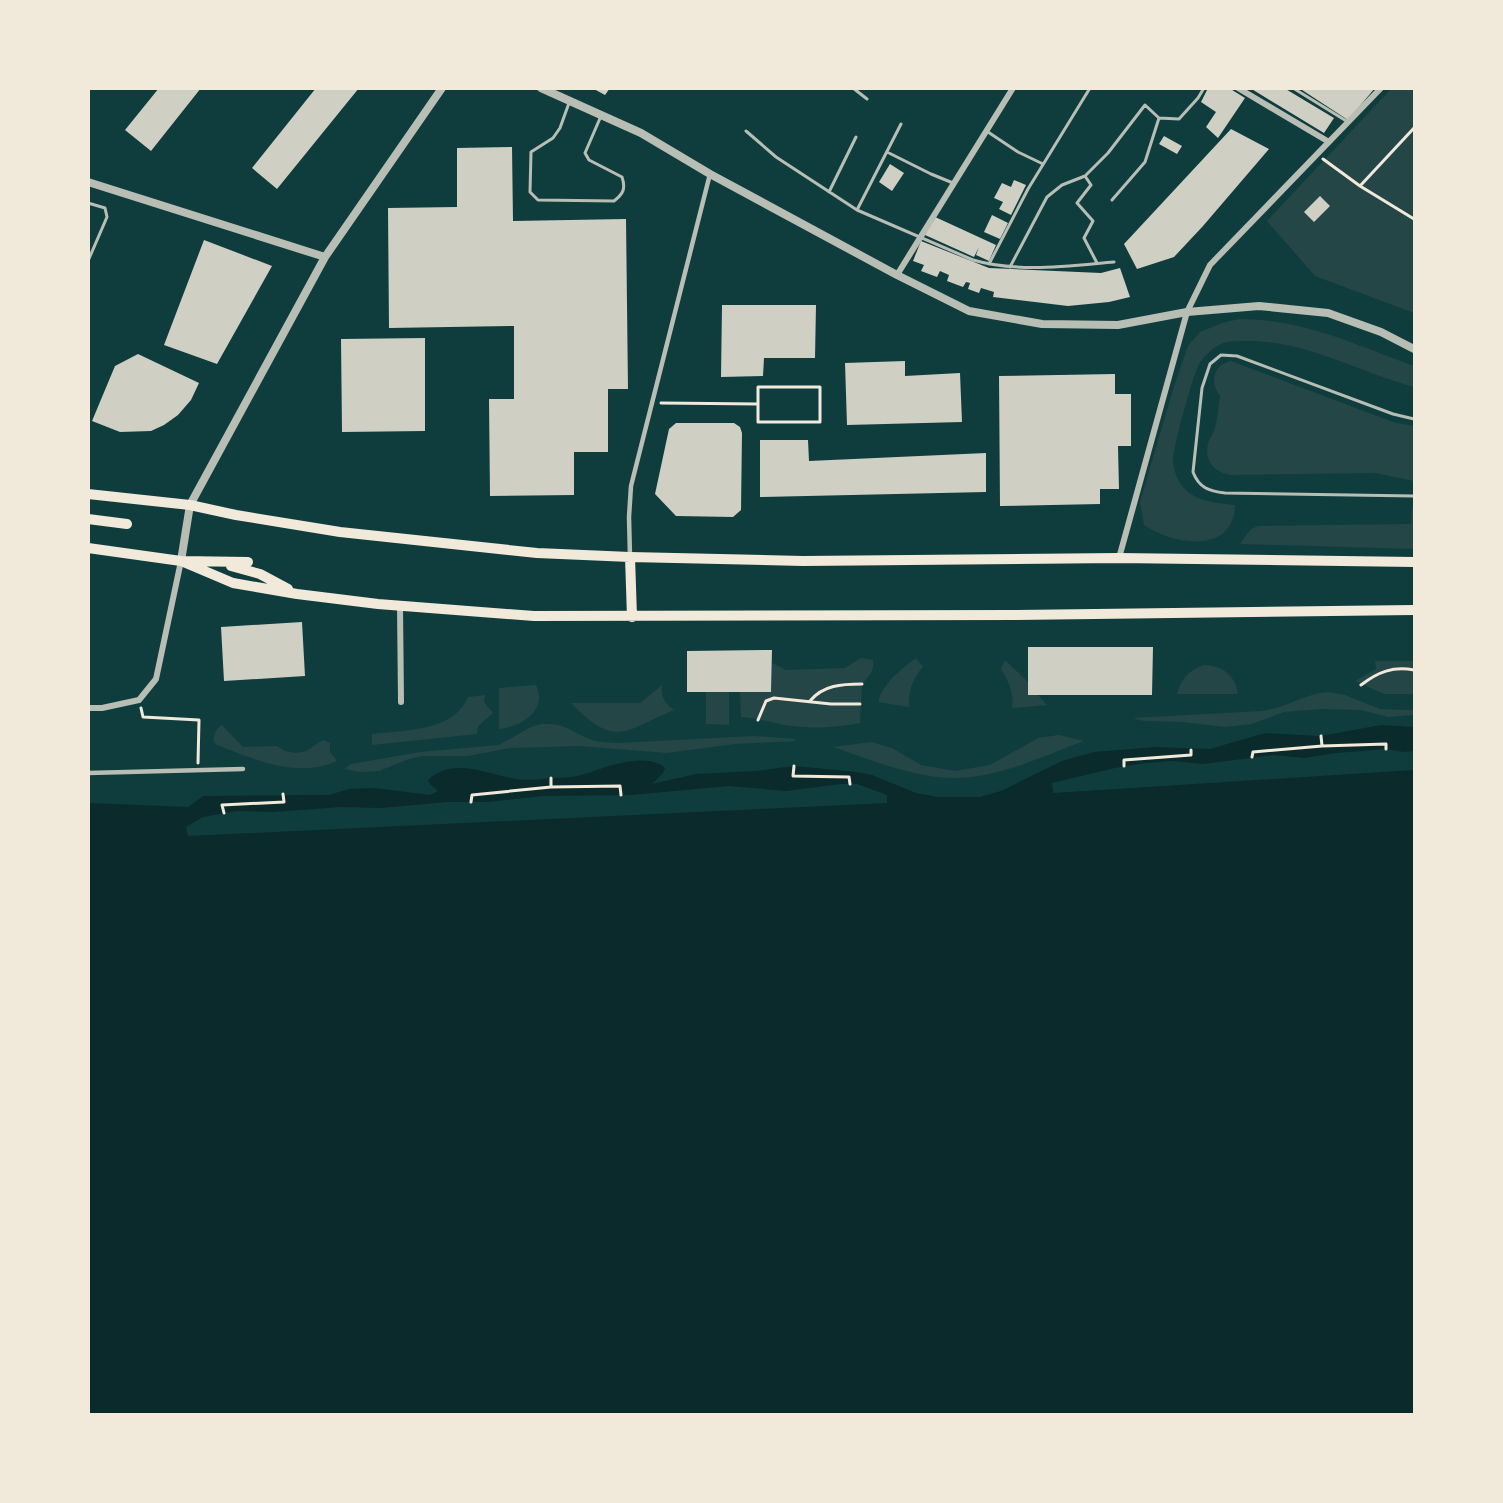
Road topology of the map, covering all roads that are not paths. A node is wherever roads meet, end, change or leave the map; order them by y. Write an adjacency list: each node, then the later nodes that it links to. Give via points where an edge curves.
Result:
1 (442, 88): 31 (street)
2 (853, 88): 10 (lane)
3 (1013, 88): 16 (street)
4 (1090, 88): 21 (lane)
5 (1204, 88): 13 (lane, via 1179,119)
6 (1238, 88): 19 (street)
7 (1293, 88): 14 (lane)
8 (1381, 88): 14 (street)
9 (546, 89): 11 (street)
10 (867, 99)
11 (570, 101): 12 (street); 12 (lane, via 553,138 531,152 530,192 538,200 614,201 623,194 622,177 589,160 585,153)
12 (602, 115): 22 (street)
13 (1159, 118): 23 (lane, via 1146,105); 27 (lane, via 1145,162)
14 (1348, 123): 19 (street)
15 (901, 124): 20 (lane)
16 (986, 130): 21 (lane); 25 (street)
17 (746, 131): 26 (lane, via 776,157)
18 (856, 137): 26 (lane)
19 (1329, 142): 38 (street, via 1210,265)
20 (887, 151): 25 (lane); 29 (lane)
21 (1043, 164): 35 (lane)
22 (710, 174): 37 (street); 47 (street, via 631,486)
23 (1085, 176): 34 (lane, via 1091,185 1077,203 1093,221 1084,237); 36 (lane, via 1062,185 1047,197)
24 (88, 182): 31 (street)
25 (953, 183): 30 (street)
26 (829, 192): 29 (lane)
27 (1112, 200)
28 (88, 203): 32 (lane, via 105,207 107,217)
29 (857, 210): 30 (lane)
30 (921, 236): 35 (lane); 37 (street)
31 (326, 257): 43 (street)
32 (88, 261)
33 (1114, 262): 34 (lane)
34 (1097, 263): 36 (lane)
35 (989, 264): 36 (lane)
36 (1010, 267)
37 (897, 275): 38 (street, via 969,311 1042,324 1118,325)
38 (1187, 312): 39 (street, via 1259,306 1328,314 1381,332); 48 (street)
39 (1414, 349)
40 (1414, 418): 42 (lane, via 1393,414 1237,356 1221,355 1210,364 1202,388 1193,472 1202,487 1225,493)
41 (88, 494): 43 (main road)
42 (1414, 496)
43 (190, 505): 47 (main road, via 351,534 537,553); 49 (street)
44 (88, 519): 45 (main road)
45 (127, 524)
46 (88, 548): 49 (main road)
47 (630, 557): 48 (main road, via 803,561); 56 (main road)
48 (1119, 558): 52 (main road)
49 (181, 561): 50 (main road); 53 (main road, via 233,582); 58 (street, via 156,679 139,700)
50 (213, 561): 51 (main road); 53 (main road, via 260,574)
51 (248, 562)
52 (1414, 562)
53 (297, 594): 54 (main road)
54 (400, 606): 56 (main road, via 534,616); 57 (street)
55 (1414, 610): 56 (main road)
56 (632, 617)
57 (401, 702)
58 (88, 708)
59 (243, 769): 60 (street)
60 (88, 773)

